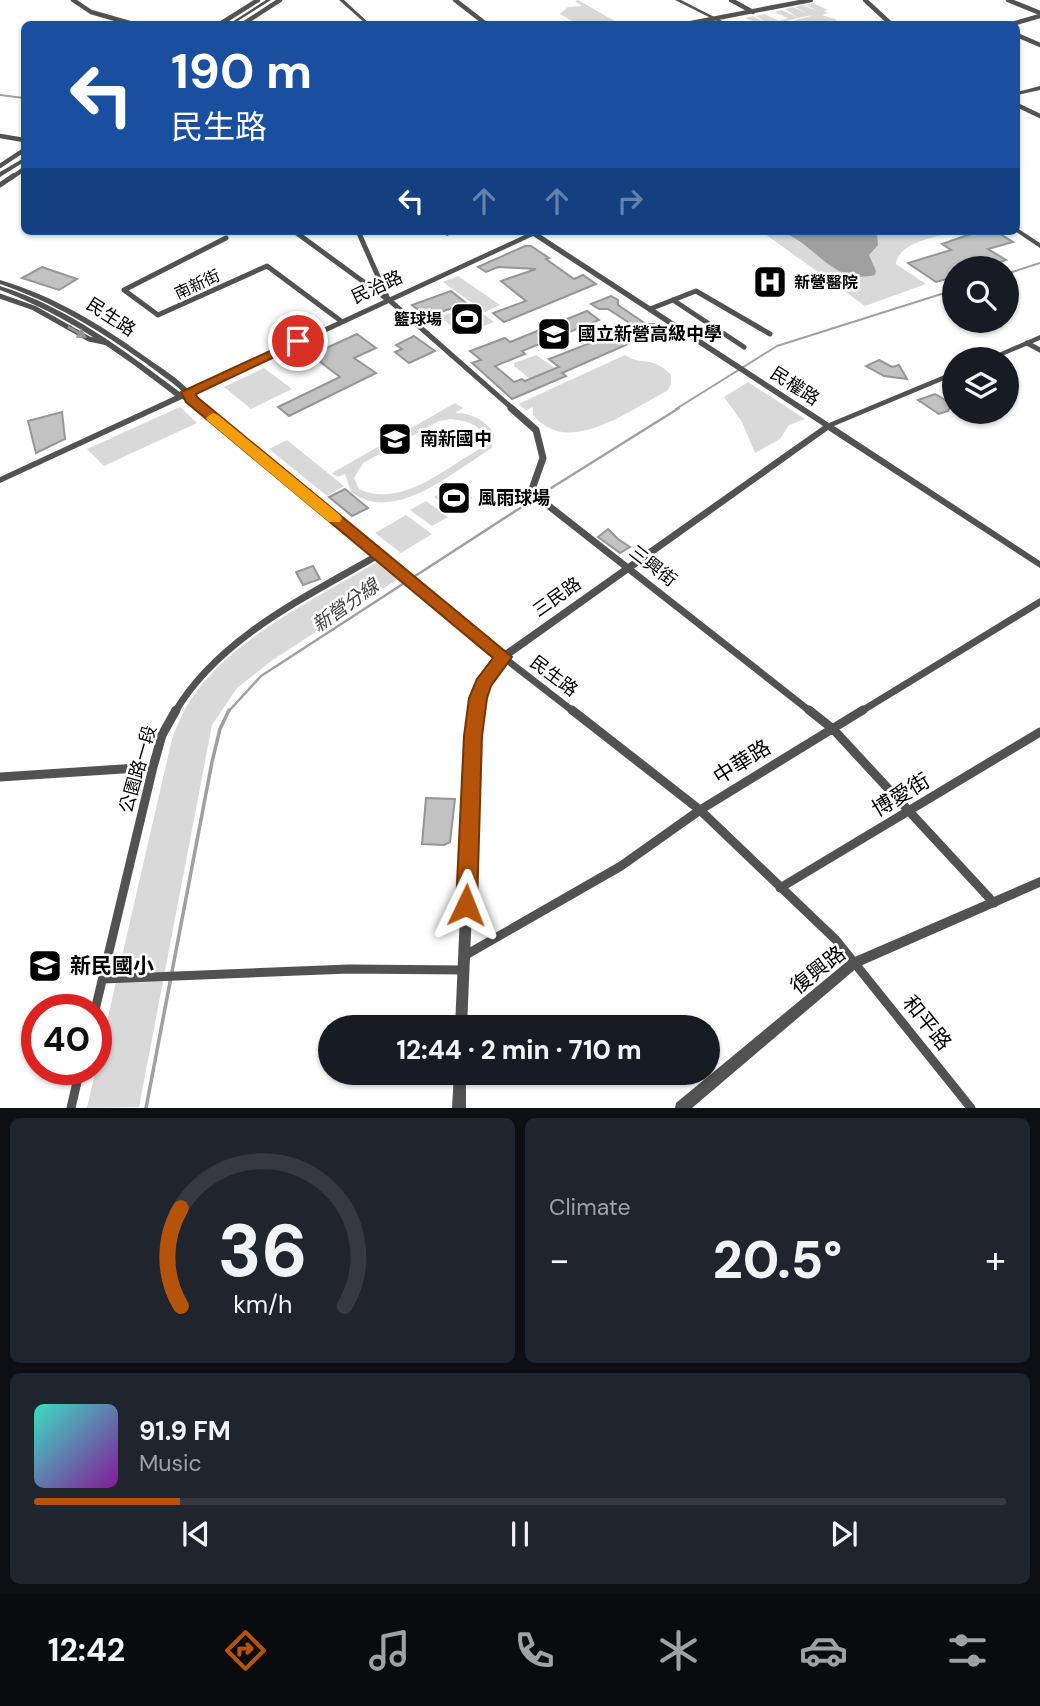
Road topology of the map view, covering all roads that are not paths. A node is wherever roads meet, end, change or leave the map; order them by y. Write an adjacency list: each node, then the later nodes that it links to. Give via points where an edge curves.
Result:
1 (73, 0): 16 (street, via 91,12)
2 (258, 0): 17 (street)
3 (269, 0): 18 (street)
4 (280, 0): 19 (street)
5 (332, 0): 20 (street)
6 (341, 0): 21 (street)
7 (455, 0): 22 (street)
8 (677, 0): 15 (street)
9 (731, 0): 13 (street)
10 (811, 0): 13 (street)
11 (864, 0): 24 (street)
12 (1009, 0): 14 (street)
13 (753, 12): 15 (street)
14 (1040, 15): 25 (street)
15 (717, 20): 23 (street)
16 (122, 21)
17 (225, 21)
18 (236, 21)
19 (248, 21)
20 (356, 21)
21 (365, 21)
22 (482, 21)
23 (709, 21)
24 (888, 21)
25 (1020, 21)
26 (1020, 36): 27 (street)
27 (1040, 45)
28 (1040, 88): 29 (street)
29 (1020, 93)
30 (1020, 106): 31 (street)
31 (1040, 116)
32 (0, 136): 33 (street)
33 (21, 140)
34 (21, 152): 36 (street)
35 (21, 162): 38 (street)
36 (0, 166)
37 (21, 171): 39 (street)
38 (0, 175)
39 (0, 186)
40 (1020, 232): 46 (street)
41 (300, 235): 50 (street)
42 (360, 235): 50 (street, 三興街)
43 (528, 235): 50 (street, 民治路)
44 (539, 235): 52 (street, 民權路)
45 (226, 238): 53 (street, 南新街, via 124,290 159,315 267,266)
46 (1040, 246)
47 (0, 282): 62 (street, 民生路, via 83,317)
48 (0, 288): 56 (street, 民生路, via 57,311)
49 (0, 296): 56 (street, 民生路, one-way to 56, via 34,308 89,339)
50 (388, 299): 53 (street, 民治路); 67 (street, 三興街, via 536,430 543,458 531,486 538,497)
51 (673, 300): 52 (street); 54 (street, via 696,290); 58 (street)
52 (650, 309): 63 (street, 民權路)
53 (341, 321): 62 (street, 民治路)
54 (770, 334)
55 (1040, 337): 57 (street)
56 (111, 343): 62 (street, 民生路)
57 (1027, 343): 59 (street); 60 (street)
58 (744, 347)
59 (1017, 347)
60 (1040, 350)
61 (942, 378): 63 (street, 三民路)
62 (186, 396): 64 (street, 民治路); 65 (street, 民生路)
63 (828, 426): 66 (street, 民權路); 67 (street, 三民路)
64 (0, 480)
65 (380, 554): 69 (street, 民生路); 72 (street, 公園路一段, via 222,655 179,705 163,733)
66 (1040, 565)
67 (629, 568): 69 (street, 三民路); 70 (street, 三興街)
68 (1040, 602): 70 (street, 中華路)
69 (503, 657): 74 (street, 民生路); 79 (street, 三民路, via 483,684 473,736)
70 (833, 729): 74 (street, 中華路); 75 (street, 三興街)
71 (1040, 732): 75 (street, 博愛街)
72 (153, 767): 73 (street); 82 (street, 公園路一段)
73 (0, 777)
74 (700, 810): 77 (street, 民生路); 79 (street, 中華路, via 621,866)
75 (909, 810): 77 (street, 博愛街); 78 (street, 三興街)
76 (1040, 882): 78 (street, 復興路)
77 (780, 888): 80 (street, 民生路, via 836,940)
78 (994, 903): 80 (street, 復興路)
79 (464, 956): 81 (street, 三民路)
80 (854, 964): 89 (street, 復興路); 90 (street, 和平路)
81 (464, 970): 82 (street, via 349,969); 84 (street, 三民路)
82 (103, 979): 83 (street, 公園路一段)
83 (99, 994)
84 (462, 1015)
85 (76, 1085): 87 (street)
86 (459, 1085): 88 (street)
87 (71, 1108)
88 (458, 1108)
89 (681, 1108)
90 (971, 1108)

